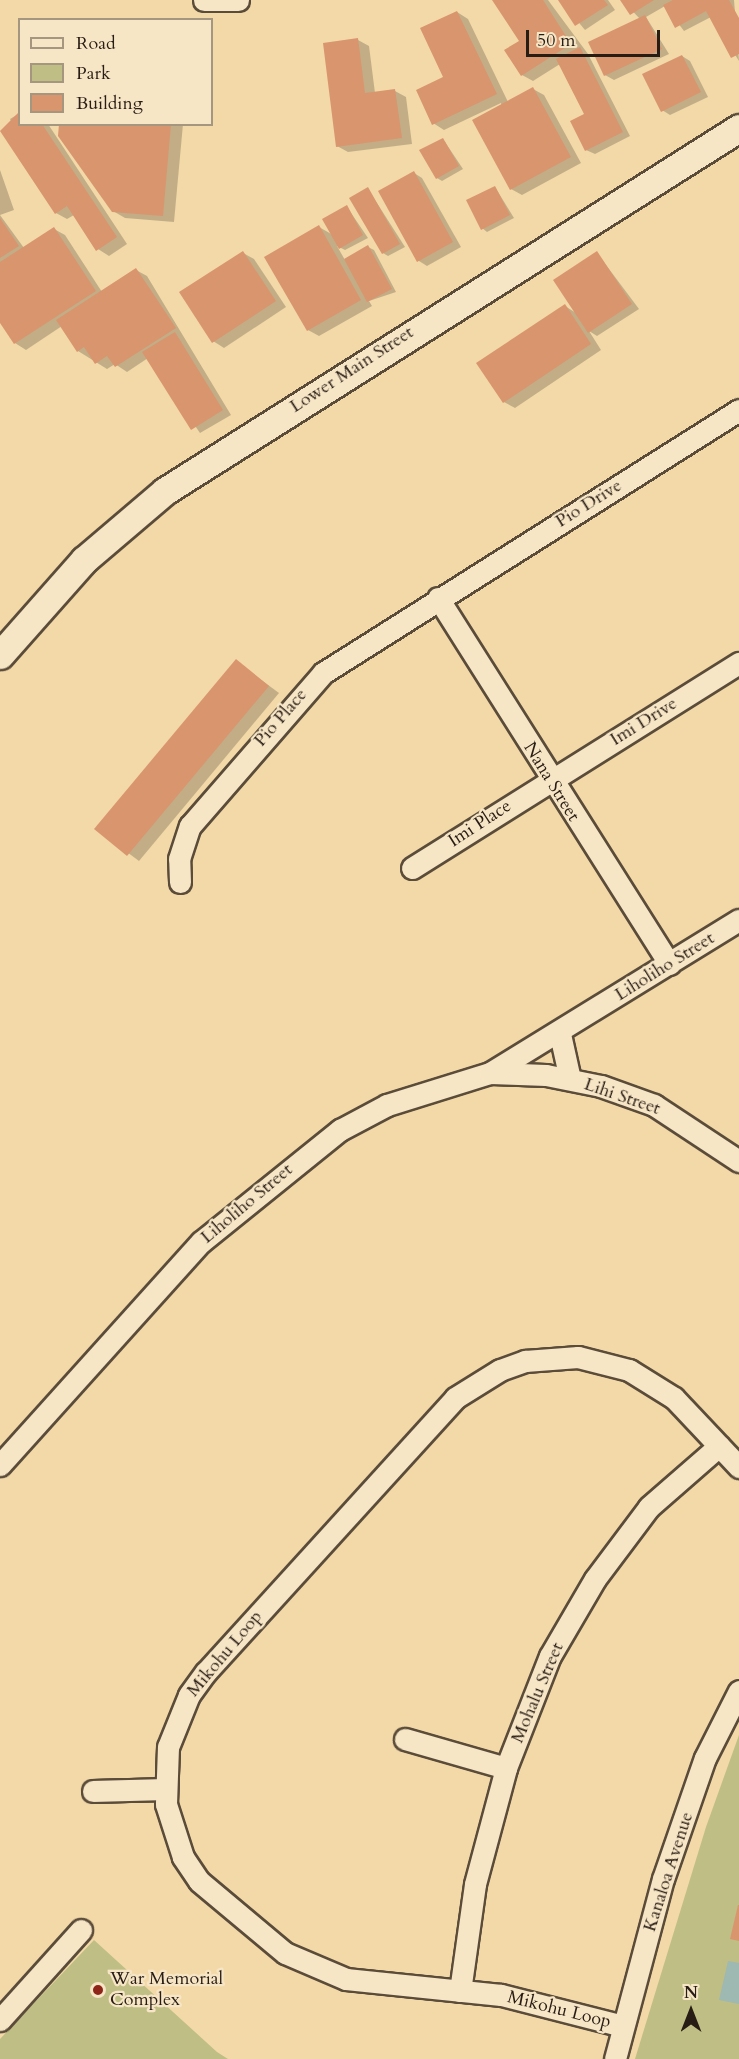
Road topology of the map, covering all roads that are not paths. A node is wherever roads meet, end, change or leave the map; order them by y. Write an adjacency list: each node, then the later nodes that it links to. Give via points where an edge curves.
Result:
1 (204, 0): 2 (street)
2 (238, 0)
3 (739, 128): 6 (street, Lower Main Street, via 165,491 84,560)
4 (739, 410): 5 (street, Pio Drive)
5 (438, 598): 8 (street, Nana Street); 10 (street, Pio Place, via 352,651 295,700 190,826 179,859)
6 (0, 655)
7 (739, 663): 8 (street, Imi Drive)
8 (549, 780): 9 (street, Imi Place); 12 (street, Nana Street)
9 (412, 868)
10 (180, 882)
11 (739, 920): 12 (street, Liholiho Street)
12 (669, 964): 13 (street, Liholiho Street)
13 (560, 1034): 14 (street, Liholiho Street); 15 (street)
14 (490, 1073): 15 (street, Lihi Street); 18 (street, Liholiho Street, via 387,1105 340,1130 255,1194 152,1291)
15 (570, 1079): 16 (street, Lihi Street, via 654,1105)
16 (739, 1161)
17 (719, 1446): 19 (street, Mikohu Loop); 22 (street, Mohalu Street, via 649,1507 595,1579 550,1656); 23 (street, Mikohu Loop, via 652,1382 604,1362 551,1357 500,1370 476,1382 455,1398 206,1672 176,1720)
18 (0, 1465)
19 (739, 1467)
20 (739, 1691): 28 (street, Kanaloa Avenue, via 705,1758 663,1879)
21 (405, 1739): 22 (street)
22 (506, 1768): 26 (street, Mohalu Street, via 476,1884)
23 (165, 1789): 24 (street); 26 (street, Mikohu Loop, via 172,1831 199,1881 285,1953 346,1979)
24 (93, 1791)
25 (81, 1930): 27 (street)
26 (460, 1991): 28 (street, Mikohu Loop, via 541,2003)
27 (0, 2020)
28 (623, 2026): 29 (street, Kanaloa Avenue)
29 (615, 2059)

